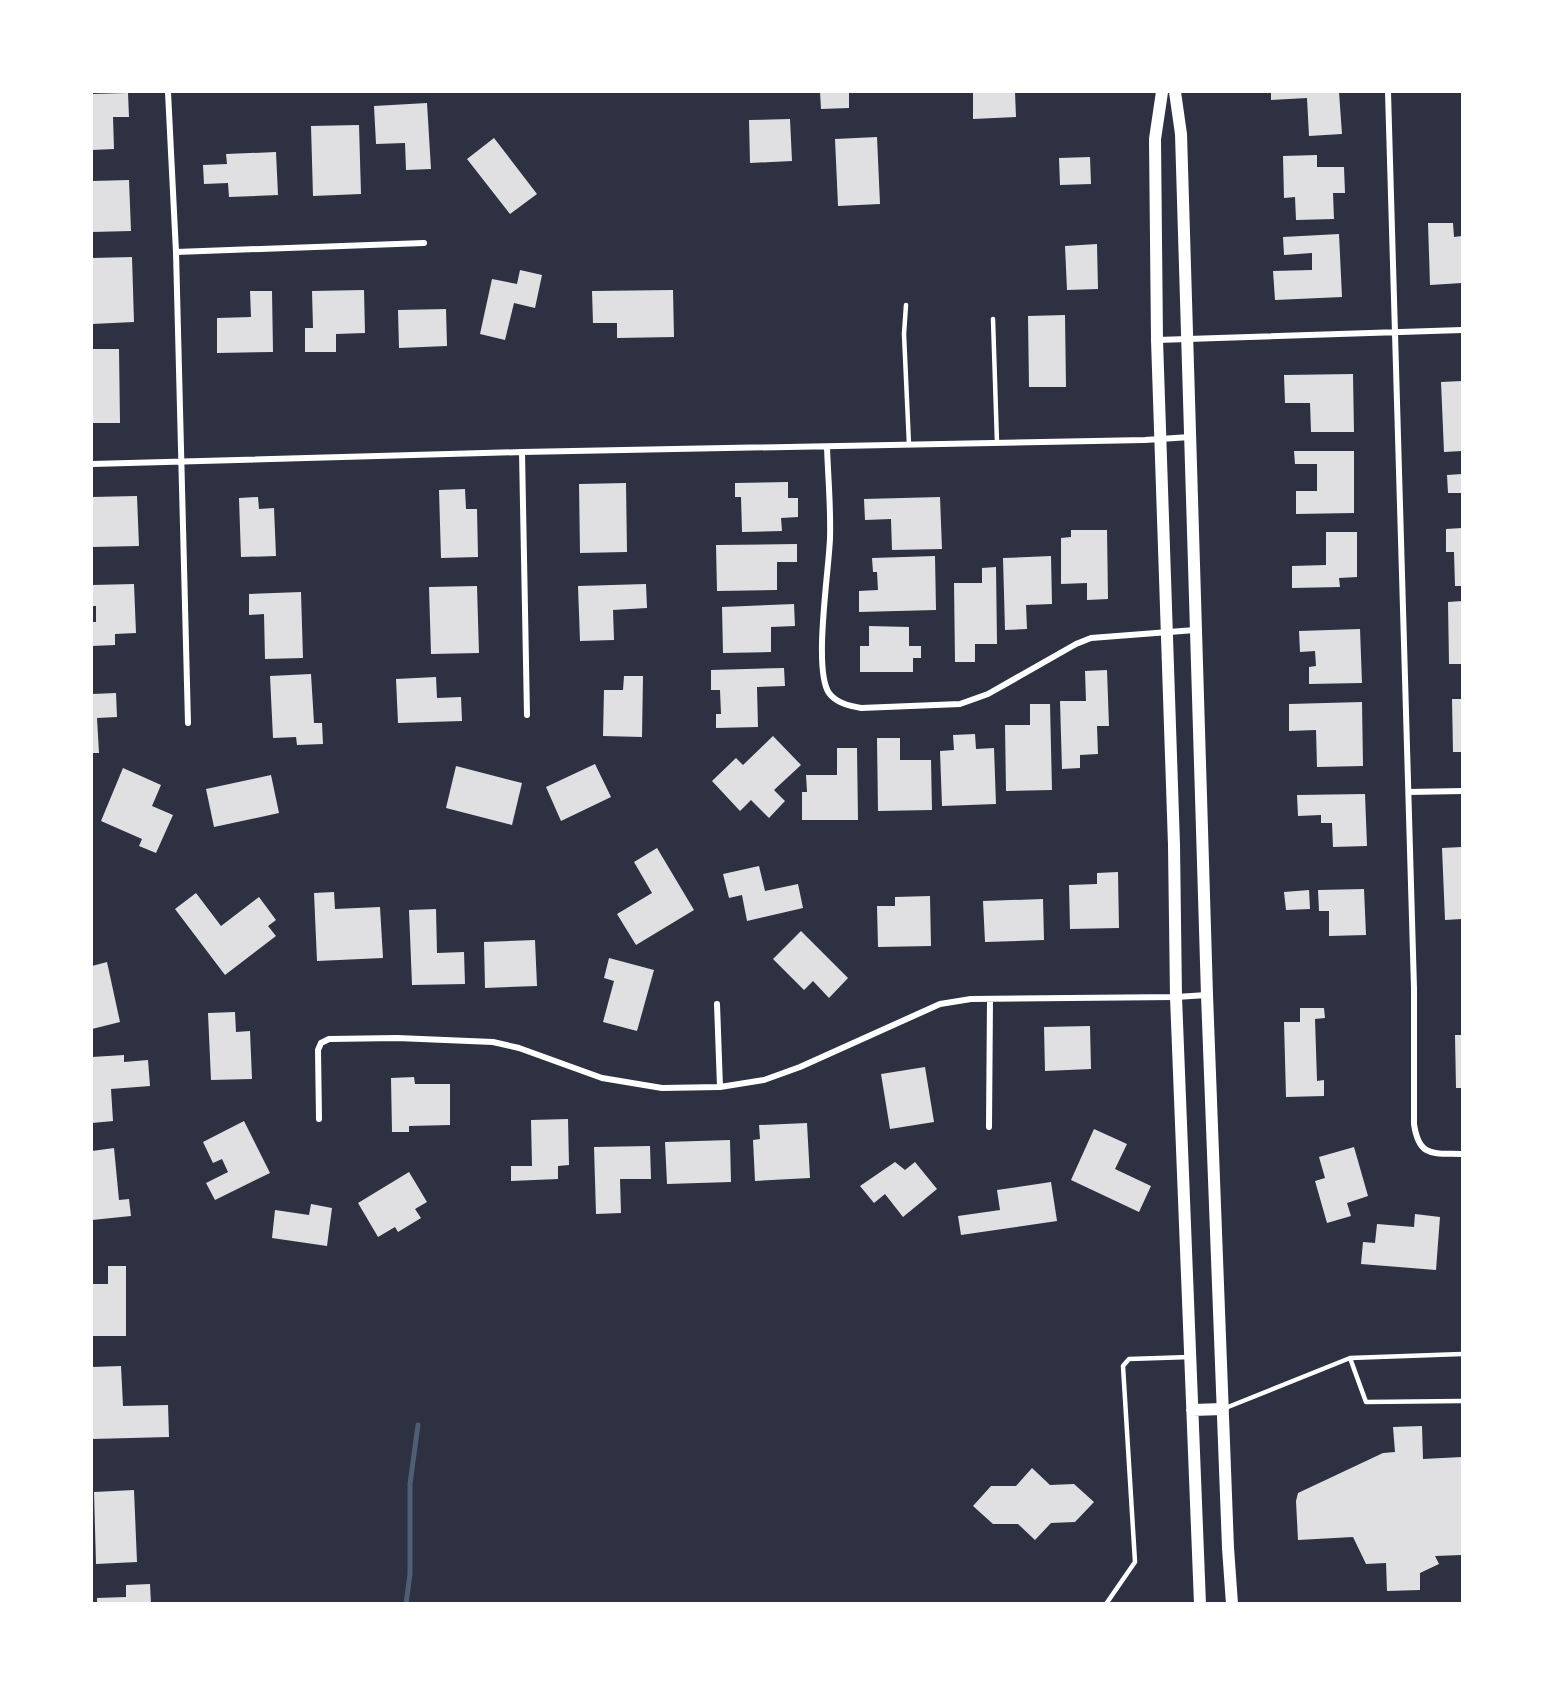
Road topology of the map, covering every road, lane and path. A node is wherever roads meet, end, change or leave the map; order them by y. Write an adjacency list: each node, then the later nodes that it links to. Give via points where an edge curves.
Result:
1 (168, 92): 6 (street)
2 (1162, 92): 12 (main road, via 1155,139)
3 (1175, 92): 11 (main road, via 1180,134)
4 (1388, 92): 10 (street)
5 (424, 243): 6 (street)
6 (176, 252): 19 (street)
7 (906, 305): 16 (lane)
8 (993, 319): 15 (lane)
9 (1462, 330): 10 (street)
10 (1396, 333): 11 (street); 26 (street)
11 (1186, 339): 12 (street); 13 (main road)
12 (1157, 340): 14 (main road)
13 (1190, 437): 14 (street); 21 (main road)
14 (1160, 439): 15 (street); 22 (main road)
15 (997, 443): 16 (street)
16 (909, 445): 17 (street)
17 (827, 447): 18 (street); 22 (street, via 830,536 823,616 823,678 830,694 848,706 960,704 988,694 1091,638)
18 (522, 452): 19 (street); 23 (street)
19 (182, 461): 20 (street); 24 (street)
20 (92, 464)
21 (1196, 630): 22 (street); 27 (main road)
22 (1167, 631): 28 (main road)
23 (526, 715)
24 (188, 723)
25 (1462, 791): 26 (street)
26 (1409, 792): 34 (street, via 1414,1124 1417,1142 1424,1149)
27 (1207, 995): 28 (street); 39 (main road)
28 (1176, 997): 29 (street); 36 (main road)
29 (990, 999): 31 (street, via 940,1004 800,1067 764,1080); 33 (street)
30 (717, 1004): 31 (street)
31 (720, 1088): 32 (street, via 662,1088 602,1078 494,1042 329,1039 318,1050)
32 (319, 1119)
33 (989, 1127)
34 (1462, 1154)
35 (1462, 1354): 37 (lane)
36 (1190, 1357): 40 (main road); 41 (lane, via 1129,1359 1123,1366 1135,1563)
37 (1350, 1358): 38 (lane, via 1365,1402); 39 (lane)
38 (1462, 1401)
39 (1223, 1409): 40 (main road); 43 (main road)
40 (1192, 1410): 42 (main road)
41 (1106, 1604)
42 (1200, 1604)
43 (1232, 1604)

